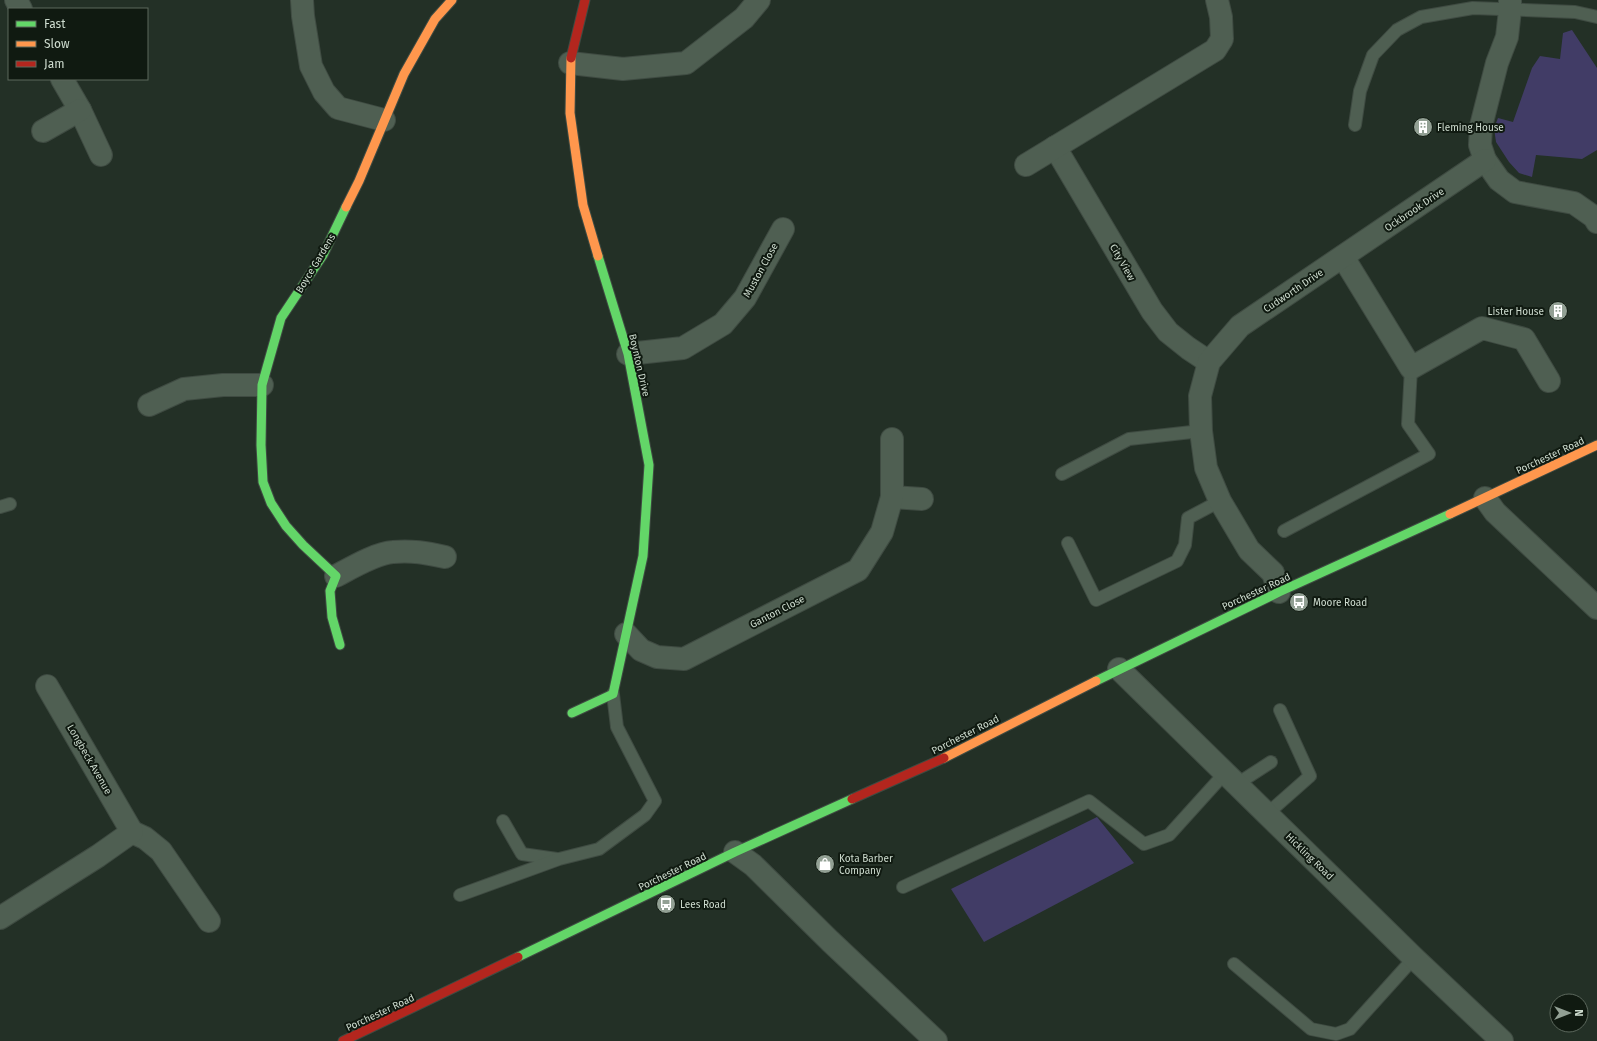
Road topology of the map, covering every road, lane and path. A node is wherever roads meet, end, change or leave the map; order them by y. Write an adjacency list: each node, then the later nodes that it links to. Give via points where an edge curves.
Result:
1 (302, 0): 11 (street, via 311,66 324,92 338,108)
2 (452, 0): 11 (street, Boyce Gardens, via 435,19 404,74)
3 (585, 0): 8 (street, Boynton Drive)
4 (759, 0): 8 (street, via 744,18 686,63 623,69)
5 (1217, 0): 14 (street, via 1222,17 1222,39 1215,50 1176,82)
6 (1510, 5): 7 (lane); 12 (lane, via 1473,8 1421,18 1397,30 1373,55 1360,91); 16 (street, via 1507,37 1489,90 1481,126 1480,145)
7 (1597, 17)
8 (570, 63): 21 (street, Boynton Drive, via 570,113 583,205)
9 (63, 80): 10 (street)
10 (80, 110): 13 (street); 15 (street)
11 (384, 120): 25 (street, Boyce Gardens, via 359,181 323,255 281,318)
12 (1355, 125)
13 (43, 131)
14 (1055, 147): 17 (street); 22 (street, City View, via 1152,311 1168,332)
15 (101, 155)
16 (1484, 160): 18 (street, via 1499,180 1515,192 1574,203); 20 (street, Ockbrook Drive)
17 (1026, 165)
18 (1597, 222)
19 (783, 229): 21 (street, Muston Close, via 745,298 723,324 683,348)
20 (1343, 257): 22 (street, Cudworth Drive, via 1235,321); 23 (street)
21 (628, 354): 41 (street, Boynton Drive, via 649,465 643,556)
22 (1209, 362): 27 (street, Cudworth Drive, via 1200,396)
23 (1411, 368): 24 (street, via 1482,328 1524,339); 35 (lane, via 1408,424 1428,454)
24 (1549, 382)
25 (262, 386): 26 (street, via 184,389); 38 (street, Boyce Gardens, via 263,482 271,503 286,526)
26 (149, 405)
27 (1201, 431): 30 (lane, via 1129,438); 34 (street, Cudworth Drive, via 1206,468)
28 (892, 439): 31 (street, Ganton Close)
29 (1597, 445): 32 (street, Porchester Road)
30 (1062, 474)
31 (892, 497): 33 (street); 41 (street, Ganton Close, via 882,532 858,570 684,659 657,657 641,650)
32 (1486, 498): 39 (street, Porchester Road); 40 (street, via 1495,512)
33 (922, 499)
34 (1220, 501): 36 (lane, via 1188,518 1185,545 1177,561 1096,600); 39 (street, Cudworth Drive, via 1249,550 1273,573)
35 (1284, 530)
36 (1068, 543)
37 (445, 557): 38 (street, via 416,551 391,552)
38 (336, 576): 42 (street, via 330,591 332,617)
39 (1279, 592): 43 (street, Porchester Road)
40 (1597, 608)
41 (626, 634): 45 (street, Boynton Drive)
42 (340, 645)
43 (1119, 669): 49 (street, Hickling Road); 53 (street, Porchester Road, via 935,762)
44 (47, 686): 52 (street, Longbeck Avenue)
45 (613, 694): 47 (street); 54 (lane, via 617,727 655,801 645,815 600,849)
46 (1280, 710): 50 (lane, via 1310,776)
47 (572, 713)
48 (1271, 762): 49 (lane)
49 (1231, 779): 50 (street, Hickling Road); 55 (lane, via 1169,835 1144,844 1088,801)
50 (1267, 814): 59 (street, Hickling Road)
51 (503, 821): 54 (lane, via 522,854)
52 (132, 832): 57 (street); 58 (street, via 145,838 161,851)
53 (735, 852): 61 (street, Porchester Road); 62 (street, via 753,865)
54 (559, 859): 56 (lane)
55 (903, 887)
56 (460, 895)
57 (0, 918)
58 (209, 921)
59 (1414, 958): 60 (lane, via 1350,1029 1336,1034 1311,1029); 63 (street, Hickling Road)
60 (1234, 964)
61 (354, 1039)
62 (936, 1041)
63 (1502, 1041)

